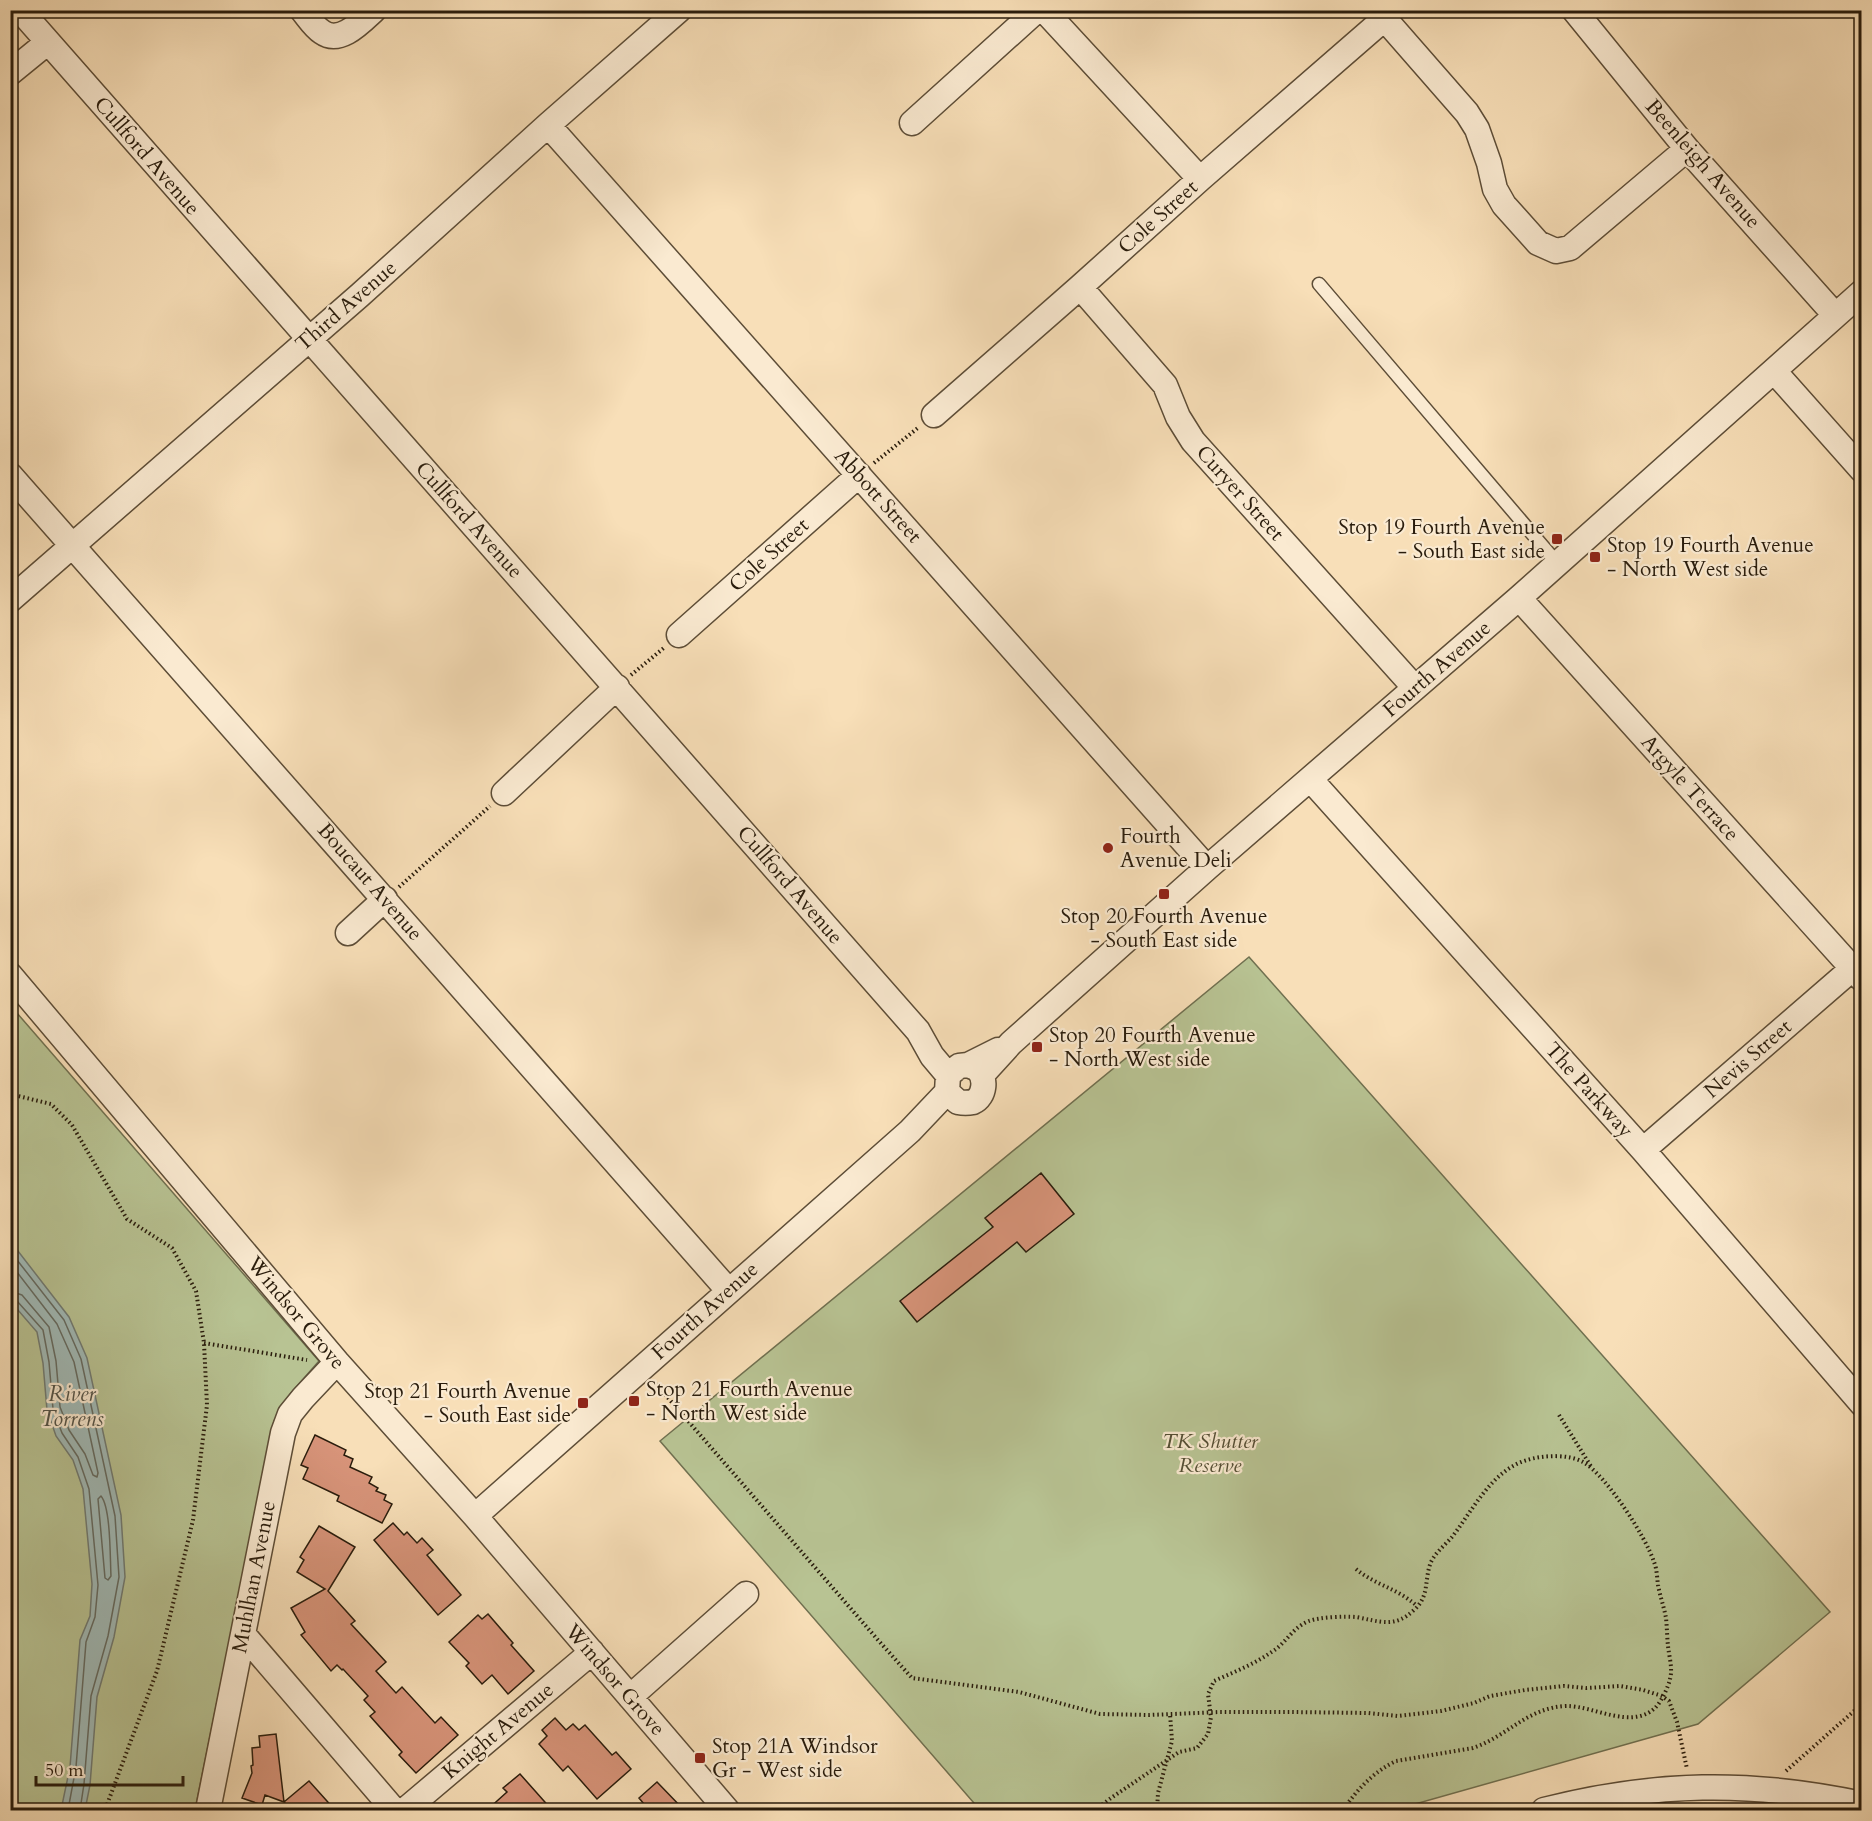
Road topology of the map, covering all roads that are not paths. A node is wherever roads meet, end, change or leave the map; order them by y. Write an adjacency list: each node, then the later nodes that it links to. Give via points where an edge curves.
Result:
1 (20, 10): 9 (street, Cullford Avenue)
2 (302, 10): 3 (street, via 323,33 337,36 349,32)
3 (374, 10)
4 (679, 10): 12 (street, Third Avenue)
5 (1037, 10): 11 (street)
6 (1044, 10): 14 (street)
7 (1574, 10): 13 (street, Beenleigh Avenue)
8 (1381, 15): 13 (street, via 1467,113 1477,129 1495,189 1504,205 1538,243 1556,251 1570,248); 14 (street, Cole Street)
9 (48, 42): 10 (street); 19 (street, Cullford Avenue)
10 (10, 73)
11 (912, 123)
12 (548, 125): 19 (street, Third Avenue); 24 (street, Abbott Street)
13 (1687, 149): 18 (street, Beenleigh Avenue)
14 (1200, 178): 16 (street, Cole Street)
15 (1319, 284): 26 (lane)
16 (1080, 287): 21 (street, Cole Street); 31 (street, Curyer Street, via 1165,385 1193,441)
17 (1862, 292): 18 (street, Fourth Avenue)
18 (1836, 315): 20 (street, Fourth Avenue)
19 (308, 339): 25 (street, Third Avenue); 30 (street, Cullford Avenue)
20 (1774, 371): 22 (street); 26 (street, Fourth Avenue)
21 (934, 415)
22 (1862, 470)
23 (10, 475): 25 (street, Boucaut Avenue)
24 (859, 475): 29 (street, Cole Street); 34 (street, Abbott Street)
25 (72, 547): 28 (street, Third Avenue); 35 (street, Boucaut Avenue)
26 (1558, 564): 27 (street, Fourth Avenue)
27 (1519, 598): 31 (street, Fourth Avenue); 37 (street, Argyle Terrace)
28 (10, 600)
29 (679, 635)
30 (617, 687): 33 (street); 39 (street, Cullford Avenue, via 918,1030 932,1056)
31 (1415, 688): 32 (street, Fourth Avenue)
32 (1311, 780): 34 (street, Fourth Avenue); 40 (street, The Parkway)
33 (504, 793)
34 (1207, 868): 39 (street, Fourth Avenue, via 1011,1043)
35 (385, 899): 36 (street); 41 (street, Boucaut Avenue)
36 (348, 933)
37 (1857, 974): 40 (street, Nevis Street)
38 (10, 975): 42 (street, Windsor Grove)
39 (960, 1079): 41 (street, Fourth Avenue, via 910,1131)
40 (1643, 1150): 43 (street, The Parkway)
41 (728, 1290): 44 (street, Fourth Avenue)
42 (338, 1362): 44 (street, Windsor Grove); 46 (street, Muhlhan Avenue, via 290,1414 283,1433)
43 (1862, 1404)
44 (475, 1516): 47 (street, Windsor Grove)
45 (746, 1594): 48 (street)
46 (243, 1634): 50 (street, Muhlhan Avenue); 51 (street)
47 (592, 1652): 48 (street, Windsor Grove); 52 (street, Knight Avenue)
48 (630, 1697): 53 (street, Windsor Grove)
49 (1862, 1804): 54 (street, via 1766,1788 1690,1786 1629,1792)
50 (208, 1810)
51 (394, 1810)
52 (405, 1810)
53 (727, 1810)
54 (1544, 1810)

